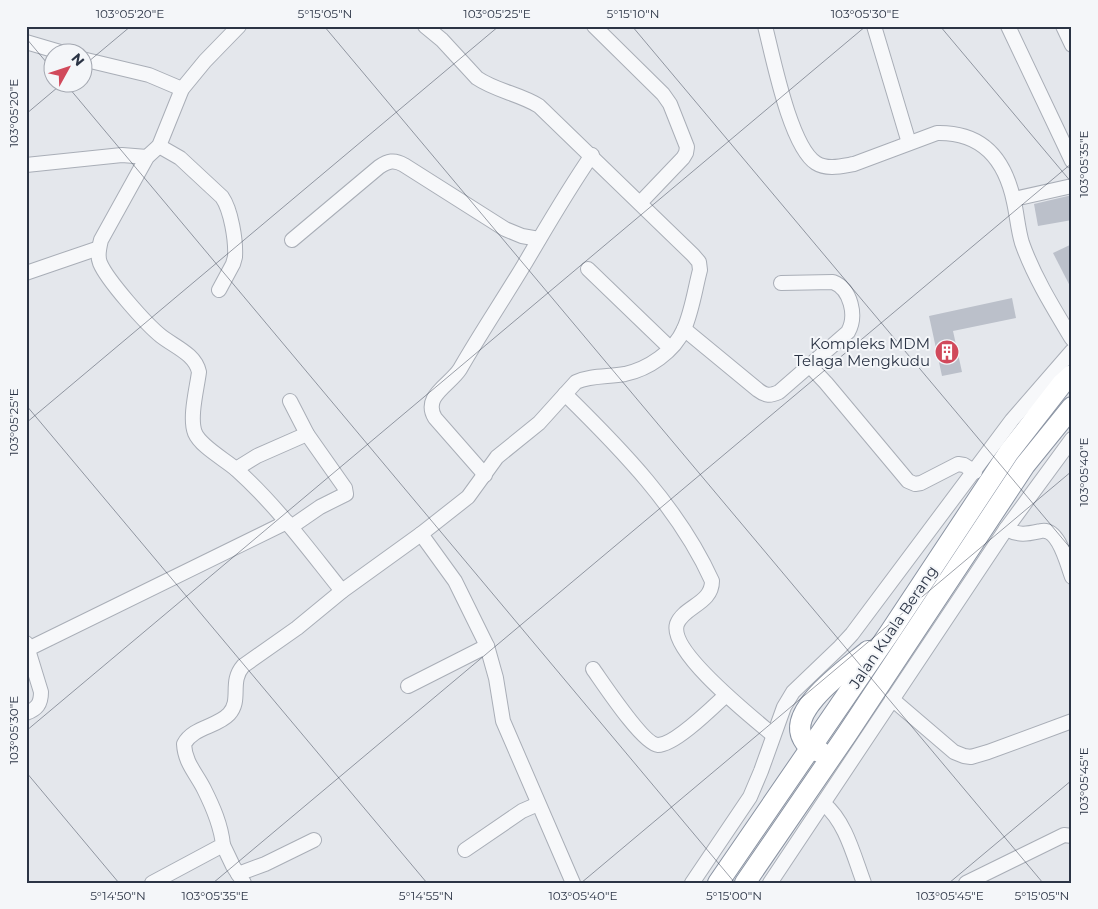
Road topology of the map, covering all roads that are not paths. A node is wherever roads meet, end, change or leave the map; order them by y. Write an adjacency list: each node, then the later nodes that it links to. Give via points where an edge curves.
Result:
1 (239, 26): 12 (street)
2 (425, 26): 15 (street, via 477,78 539,106)
3 (594, 26): 21 (street, via 663,94 687,147 683,158)
4 (765, 26): 13 (street, via 794,132 816,163 826,167 854,164)
5 (874, 26): 13 (street)
6 (1008, 26): 17 (street)
7 (1063, 26): 9 (street)
8 (26, 42): 10 (street)
9 (1072, 45)
10 (42, 47)
11 (92, 61): 12 (street, via 149,75)
12 (182, 89): 14 (street)
13 (909, 143): 20 (street, via 944,132 966,135 980,142 1003,168)
14 (159, 146): 16 (street); 28 (street, via 180,158 226,203 235,257)
15 (592, 155): 21 (street); 22 (street)
16 (147, 158): 18 (street, via 122,155); 24 (street)
17 (1072, 161)
18 (26, 165)
19 (1072, 186): 20 (street)
20 (1014, 199): 30 (street, via 1022,243)
21 (640, 202): 29 (street, via 699,262 700,270)
22 (539, 239): 23 (street, via 505,229 404,164 392,160 379,167); 43 (street, via 459,370 430,406 435,418)
23 (292, 240)
24 (99, 248): 26 (street); 41 (street, via 101,264 110,279 153,329 198,365 194,430 206,446)
25 (588, 269): 31 (street)
26 (26, 272)
27 (781, 283): 33 (street, via 833,282 846,291 853,316 852,325)
28 (220, 290)
29 (684, 329): 31 (street); 33 (street, via 765,395 779,392)
30 (1072, 339)
31 (670, 348): 35 (street, via 659,359 642,368 582,379)
32 (1072, 351): 40 (street, via 1012,420)
33 (809, 365): 42 (street, via 908,481 921,483 958,464)
34 (1072, 375): 40 (highway, Jalan Kuala Berang)
35 (565, 394): 43 (street, via 529,432 497,457); 55 (street, via 607,436 666,504 689,536 712,580 712,587 708,595 682,618 676,632 686,653)
36 (290, 401): 38 (street)
37 (1072, 407): 59 (highway, Jalan Kuala Berang, via 1025,465)
38 (306, 434): 41 (street); 44 (street, via 346,494)
39 (1072, 439): 45 (street)
40 (1002, 448): 42 (street); 49 (highway, Jalan Kuala Berang)
41 (236, 469): 44 (street)
42 (974, 472): 54 (street)
43 (485, 475): 46 (street, via 468,497)
44 (289, 524): 48 (street); 50 (street)
45 (1006, 529): 47 (street, via 1022,534 1050,531 1057,538); 56 (street)
46 (421, 534): 48 (street); 51 (street, via 455,581)
47 (1072, 577)
48 (342, 592): 66 (street, via 243,666 235,678 236,699 230,713 192,734 184,744 185,756 218,820)
49 (890, 632): 54 (highway); 61 (highway, Jalan Kuala Berang)
50 (27, 646): 57 (street, via 41,698 34,710)
51 (487, 646): 53 (street); 62 (street, via 503,721)
52 (593, 669): 55 (street, via 641,734 659,745 693,726)
53 (408, 686)
54 (808, 691): 60 (street, via 793,692); 61 (highway, via 799,728)
55 (726, 695): 60 (street)
56 (892, 699): 58 (street, via 954,752 971,757); 63 (street)
57 (26, 714)
58 (1072, 721)
59 (847, 734): 61 (highway, via 829,750 819,752); 68 (highway, Jalan Kuala Berang)
60 (773, 736): 73 (street, via 750,797)
61 (810, 748): 74 (highway, Jalan Kuala Berang)
62 (538, 804): 67 (street, via 522,811); 72 (street)
63 (824, 804): 70 (street); 75 (street, via 847,839)
64 (1072, 836): 76 (street, via 1064,835)
65 (314, 840): 69 (street)
66 (223, 845): 69 (street); 71 (street)
67 (465, 850)
68 (750, 876): 70 (street)
69 (241, 878)
70 (771, 882)
71 (152, 883)
72 (572, 883)
73 (692, 883)
74 (718, 883)
75 (864, 883)
76 (966, 883)

